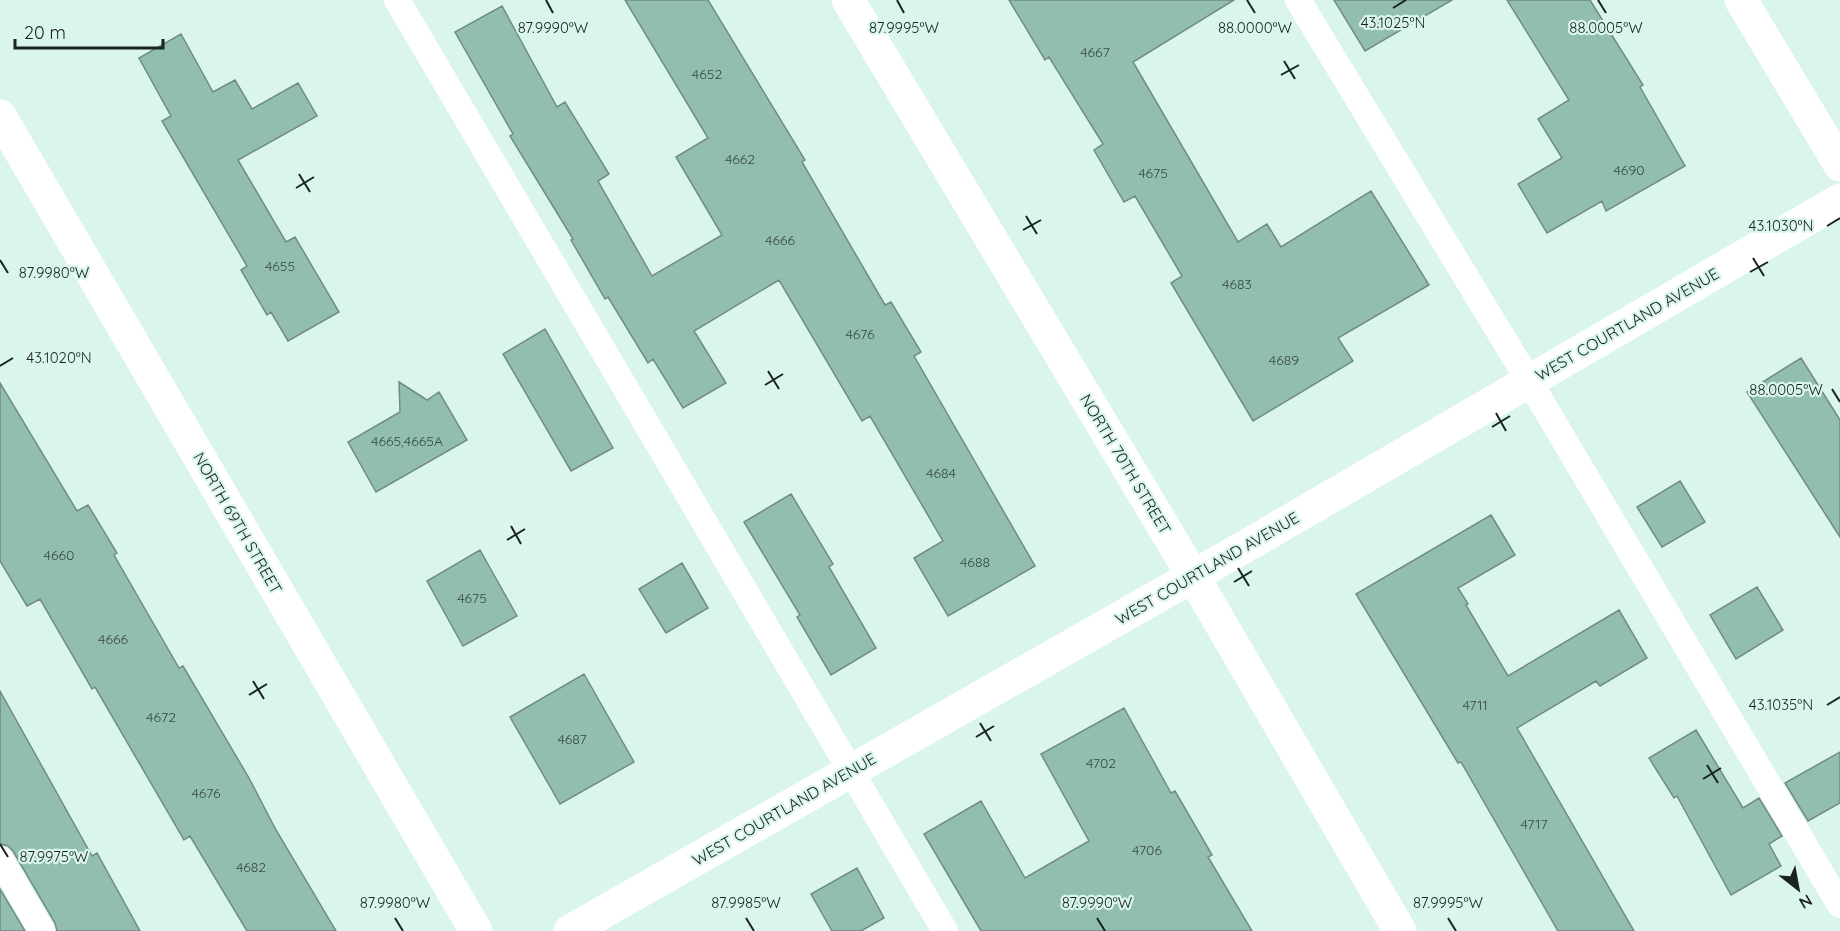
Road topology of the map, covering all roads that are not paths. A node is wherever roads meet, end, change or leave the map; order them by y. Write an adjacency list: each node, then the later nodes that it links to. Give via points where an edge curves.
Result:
1 (397, 0): 10 (lane)
2 (848, 0): 9 (street, NORTH 70TH STREET)
3 (1298, 0): 8 (lane)
4 (1741, 0): 6 (street)
5 (0, 116): 14 (street, NORTH 69TH STREET)
6 (1840, 165)
7 (1840, 200): 8 (street, WEST COURTLAND AVENUE)
8 (1529, 381): 9 (street, WEST COURTLAND AVENUE); 12 (lane)
9 (1193, 576): 10 (street, WEST COURTLAND AVENUE); 17 (street, NORTH 70TH STREET)
10 (850, 771): 15 (street, WEST COURTLAND AVENUE); 16 (lane)
11 (0, 859): 13 (lane)
12 (1840, 905)
13 (42, 931)
14 (476, 931)
15 (570, 931)
16 (945, 931)
17 (1400, 931)

